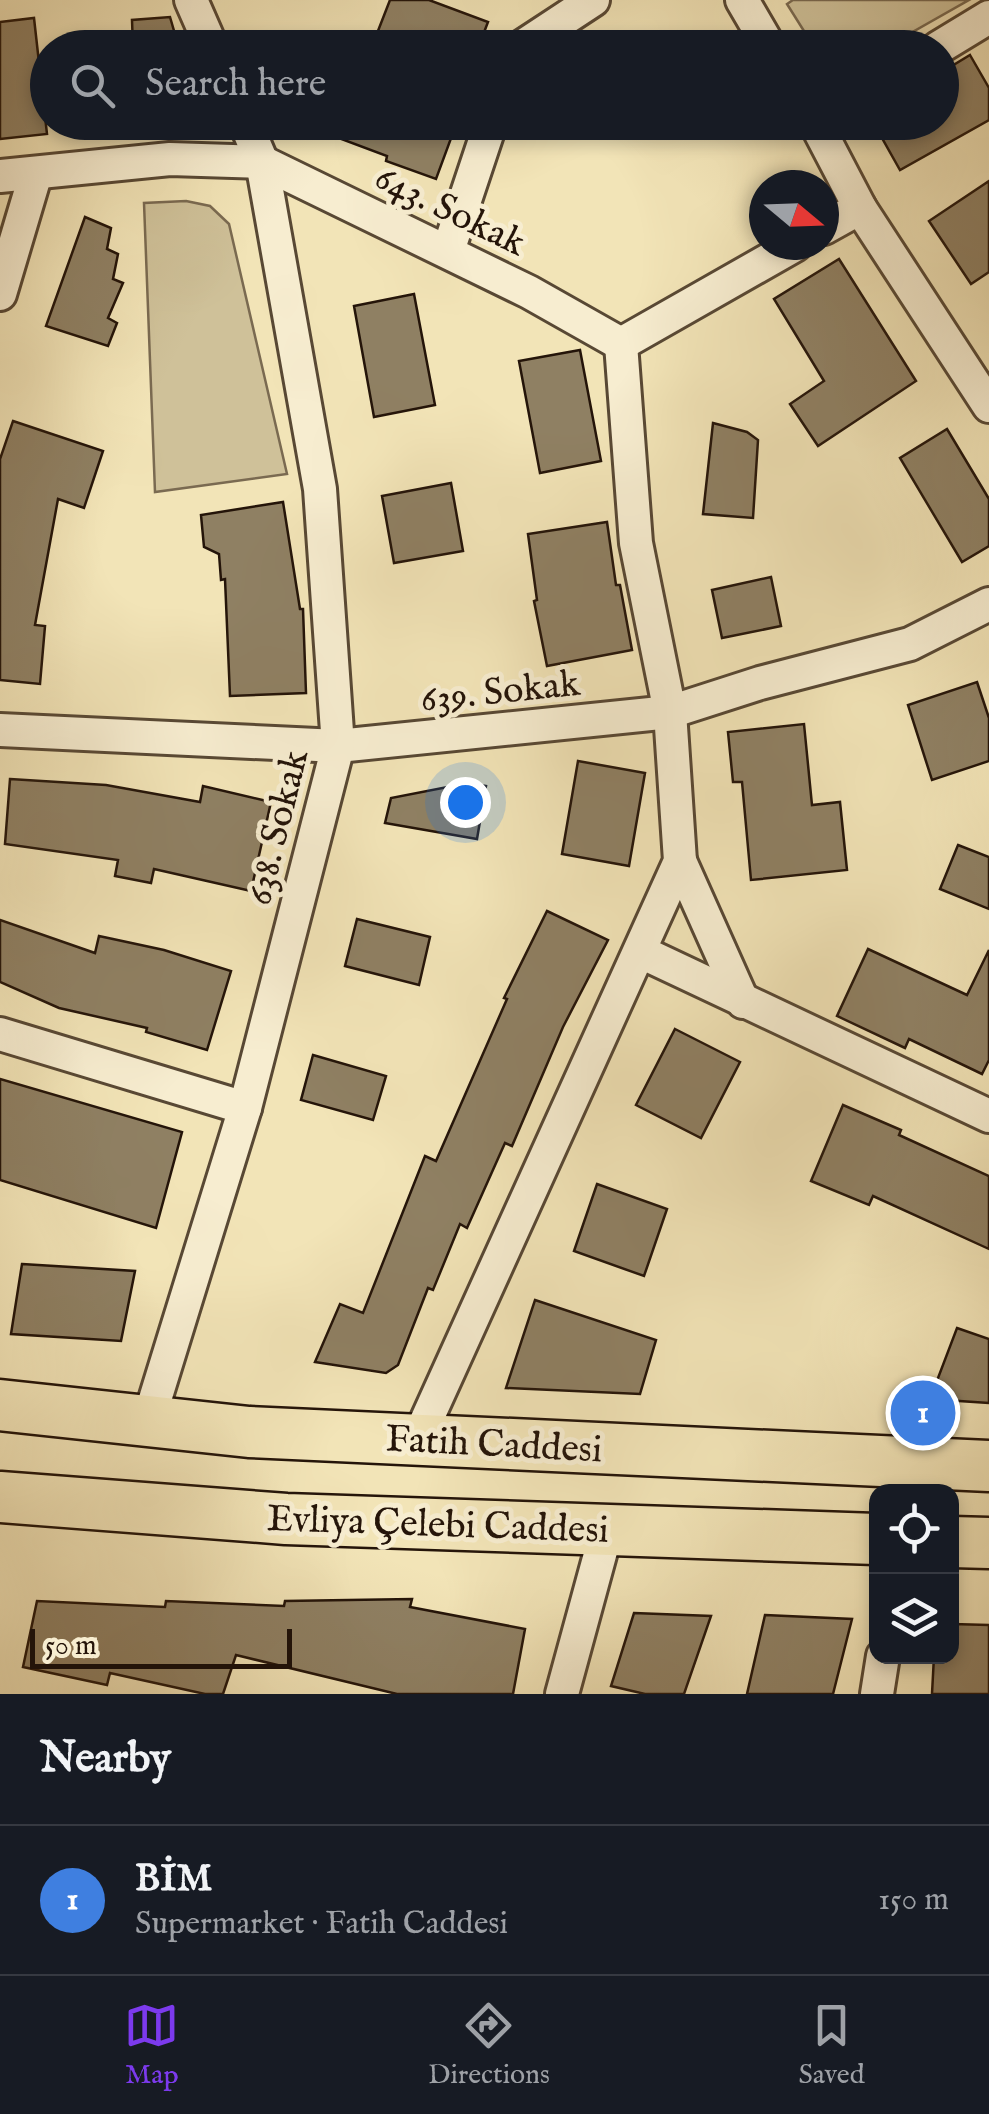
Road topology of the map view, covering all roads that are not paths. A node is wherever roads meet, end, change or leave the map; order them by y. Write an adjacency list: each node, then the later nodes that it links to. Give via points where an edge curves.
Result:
1 (191, 0): 5 (street)
2 (593, 0): 6 (street)
3 (742, 0): 7 (street)
4 (989, 17): 8 (street)
5 (204, 30)
6 (547, 30)
7 (760, 30)
8 (959, 35)
9 (253, 140): 12 (street, 638. Sokak)
10 (486, 140): 17 (street)
11 (824, 140): 15 (street)
12 (262, 162): 13 (street, 643. Sokak, via 170,159); 17 (street, 643. Sokak); 25 (street, 638. Sokak, via 320,489)
13 (36, 173): 14 (street, 643. Sokak); 19 (street)
14 (0, 176)
15 (860, 208): 16 (street); 21 (street)
16 (839, 220)
17 (448, 251): 20 (street, 643. Sokak)
18 (769, 260): 20 (street)
19 (0, 294)
20 (621, 344): 23 (street, via 636,543)
21 (989, 406)
22 (989, 604): 23 (street, 639. Sokak, via 910,644)
23 (670, 712): 25 (street, 639. Sokak); 26 (street)
24 (0, 730): 25 (street, 639. Sokak)
25 (338, 746): 30 (street, 638. Sokak)
26 (680, 862): 27 (street); 28 (street)
27 (641, 952): 28 (street); 34 (street)
28 (742, 1002): 31 (street)
29 (0, 1034): 30 (street)
30 (246, 1108): 33 (street, 638. Sokak)
31 (989, 1116)
32 (0, 1406): 33 (main road, Fatih Caddesi)
33 (149, 1419): 34 (main road, Fatih Caddesi, via 249,1432)
34 (418, 1440): 35 (main road, Fatih Caddesi)
35 (989, 1466)
36 (0, 1497): 37 (main road, Evliya Çelebi Caddesi, via 286,1519)
37 (608, 1528): 38 (main road, Evliya Çelebi Caddesi); 42 (street)
38 (869, 1539)
39 (959, 1542): 40 (main road)
40 (989, 1543)
41 (882, 1664): 43 (street)
42 (562, 1694)
43 (876, 1694)

